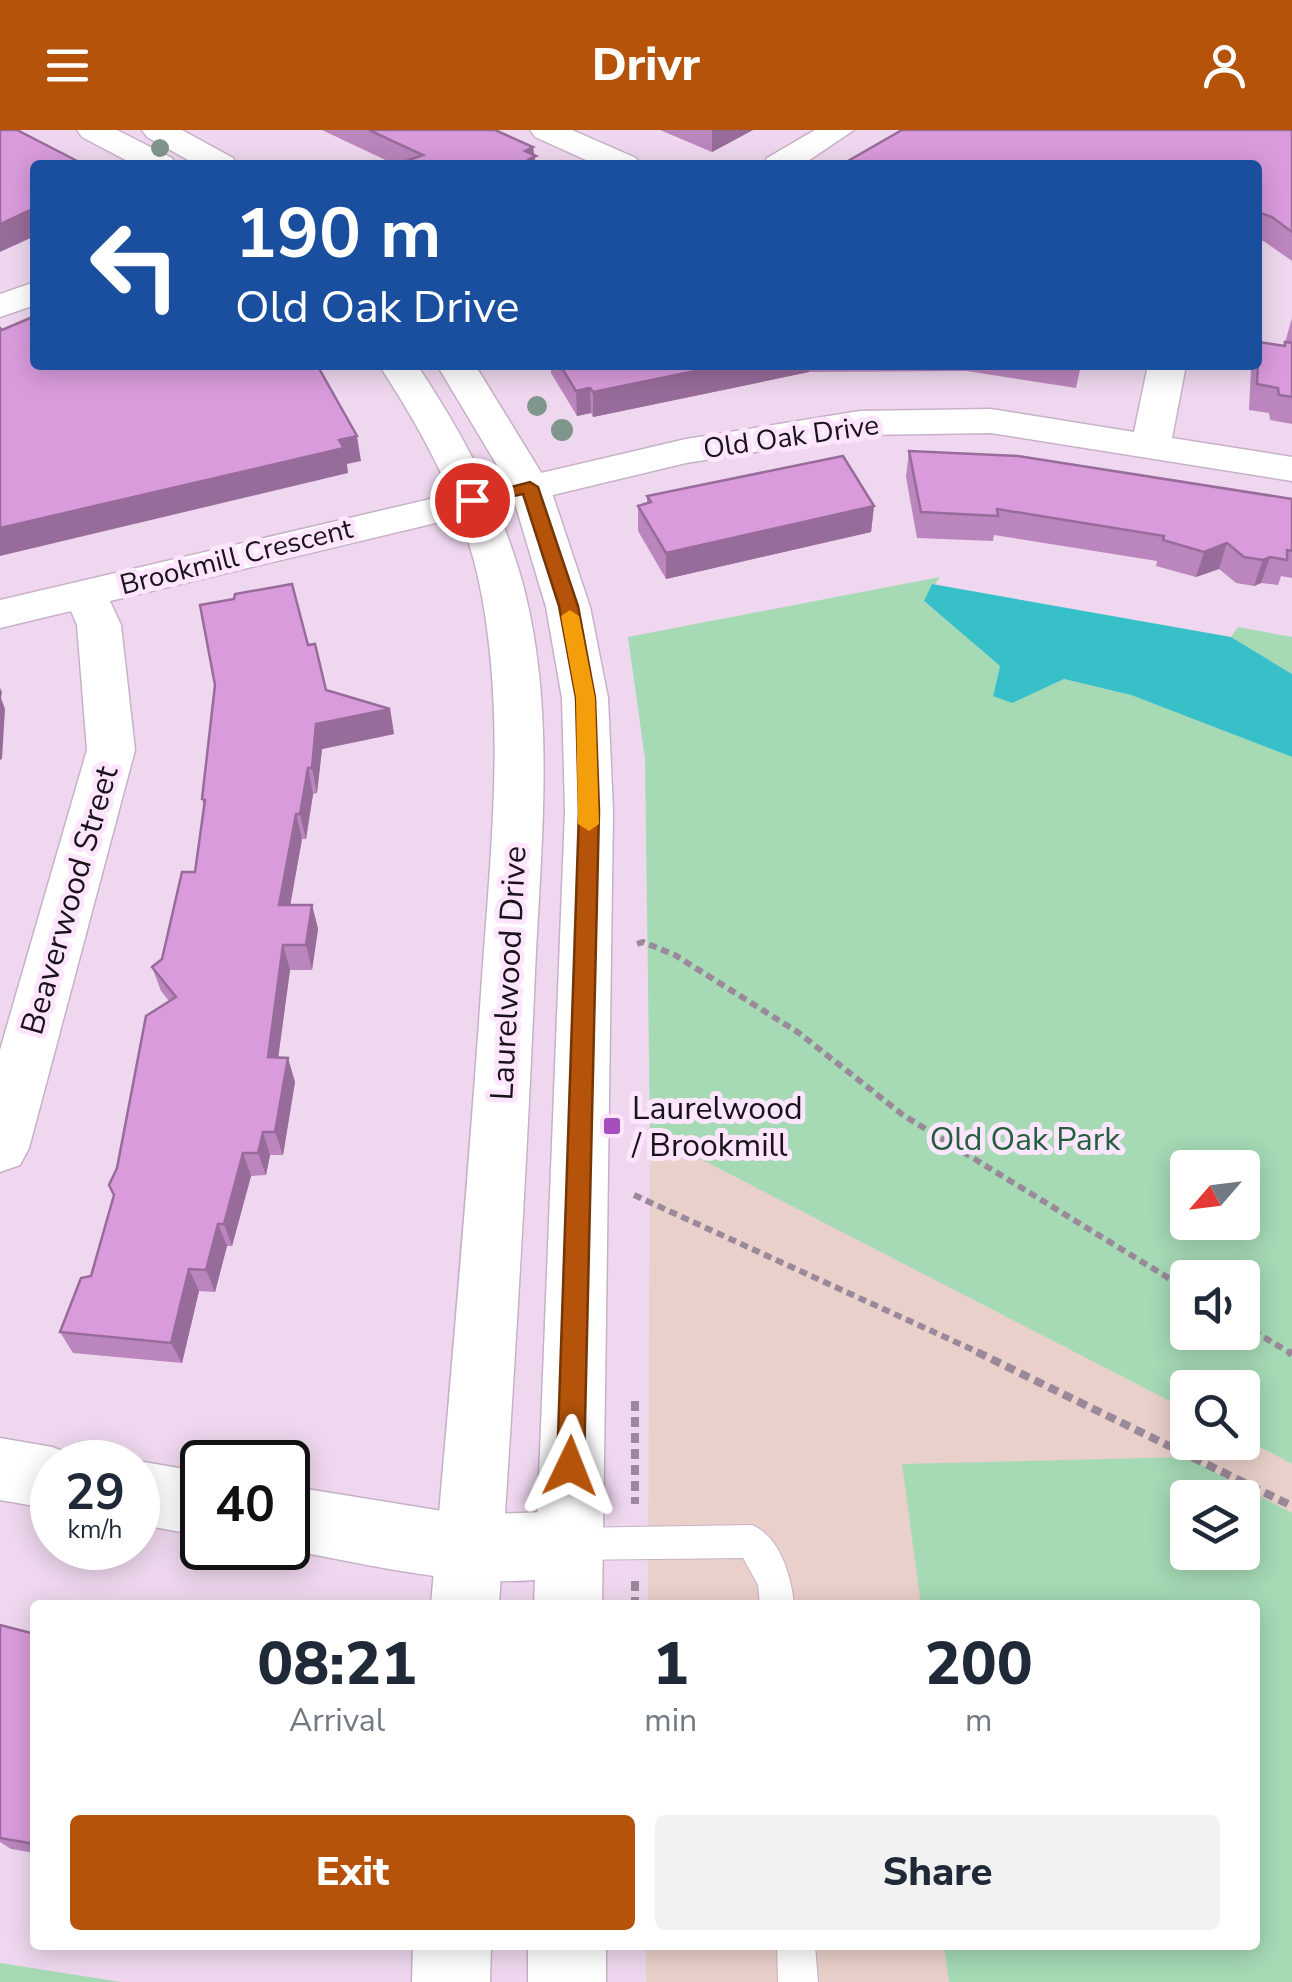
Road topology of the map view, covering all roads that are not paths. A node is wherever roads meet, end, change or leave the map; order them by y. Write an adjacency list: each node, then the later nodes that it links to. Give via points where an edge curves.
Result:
1 (92, 130): 5 (street)
2 (158, 130): 6 (street)
3 (546, 130): 7 (street)
4 (838, 130): 8 (street)
5 (150, 160)
6 (213, 160)
7 (613, 160)
8 (788, 160)
9 (30, 295): 10 (street)
10 (0, 306)
11 (401, 370): 17 (street, Laurelwood Drive, via 436,422)
12 (459, 370): 16 (street)
13 (1166, 370): 14 (street)
14 (1151, 444): 15 (street, Old Oak Drive); 16 (street, Old Oak Drive, via 991,422 860,423 686,450)
15 (1292, 469)
16 (530, 487): 17 (street, Old Oak Drive); 24 (street, via 568,606 586,698 589,811)
17 (472, 500): 18 (street, Brookmill Crescent); 25 (street, Laurelwood Drive, via 499,575 514,664 520,766 496,1204)
18 (84, 593): 19 (street, Brookmill Crescent); 20 (street, Beaverwood Street, via 100,624 111,750)
19 (0, 614)
20 (0, 1148)
21 (0, 1469): 22 (street)
22 (30, 1474)
23 (310, 1525): 25 (street)
24 (568, 1575): 25 (street); 26 (lane, via 752,1540 775,1581)
25 (466, 1577)
26 (777, 1600)
27 (452, 1950): 30 (street)
28 (567, 1950): 31 (street)
29 (796, 1950): 32 (lane)
30 (451, 1982)
31 (567, 1982)
32 (798, 1982)

